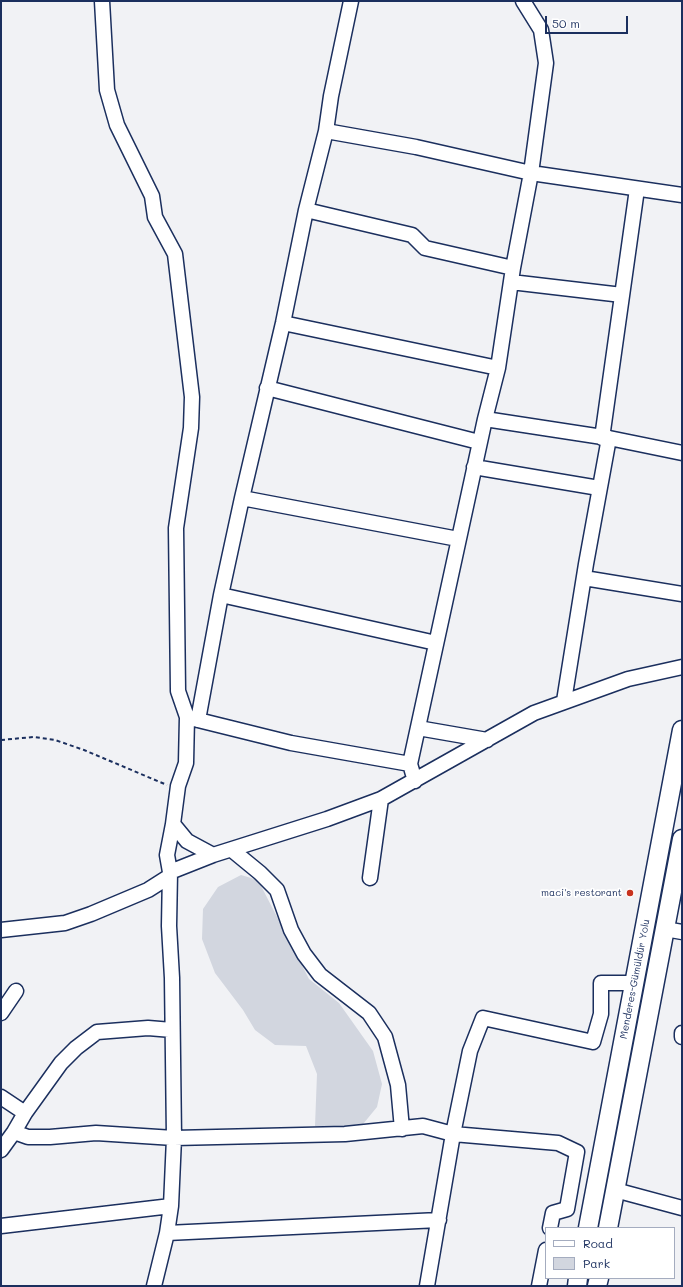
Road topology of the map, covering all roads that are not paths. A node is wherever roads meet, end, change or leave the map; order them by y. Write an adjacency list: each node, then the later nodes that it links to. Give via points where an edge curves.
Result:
1 (102, 1): 29 (street, via 107,90 117,125 152,196 155,217 174,254 192,397 191,428 176,528 178,691)
2 (351, 1): 4 (street)
3 (523, 1): 5 (street, via 542,30 546,63)
4 (326, 131): 5 (street, via 416,147); 8 (street)
5 (531, 173): 6 (street); 9 (street)
6 (637, 189): 7 (street); 11 (street)
7 (682, 195)
8 (306, 210): 9 (street, via 412,235 425,248); 12 (street)
9 (513, 268): 10 (street)
10 (511, 282): 11 (street); 13 (street)
11 (622, 295): 16 (street)
12 (283, 323): 13 (street); 14 (street)
13 (498, 368): 15 (street)
14 (267, 388): 17 (street); 21 (street)
15 (485, 419): 16 (street); 17 (street)
16 (606, 438): 18 (street); 20 (street)
17 (479, 442): 19 (street)
18 (682, 453)
19 (474, 467): 20 (street); 22 (street)
20 (599, 488): 23 (street)
21 (242, 498): 22 (street); 25 (street)
22 (458, 539): 26 (street)
23 (584, 578): 24 (street); 28 (street)
24 (682, 594)
25 (221, 595): 26 (street); 29 (street)
26 (436, 642): 30 (street)
27 (682, 666): 28 (street, via 628,679)
28 (564, 701): 32 (street, via 534,713)
29 (193, 718): 33 (street, via 291,743); 36 (street, via 186,763 178,786)
30 (418, 728): 32 (street); 33 (street)
31 (682, 730): 44 (main road, Menderes-Gümüldür Yolu)
32 (487, 740): 34 (street)
33 (410, 764): 34 (street)
34 (414, 780): 35 (street)
35 (381, 799): 38 (street); 41 (street)
36 (173, 824): 39 (street, via 186,841); 40 (street, via 167,855)
37 (682, 839): 43 (main road, Menderes-Gümüldür Yolu)
38 (232, 850): 39 (street); 52 (street, via 277,890 291,930 304,954 320,975 369,1013 385,1037 398,1085)
39 (213, 855): 40 (street)
40 (170, 874): 42 (street, via 148,890 66,923); 47 (street)
41 (370, 878)
42 (1, 930)
43 (673, 930): 57 (main road, Menderes-Gümüldür Yolu)
44 (634, 983): 54 (street, via 601,983 601,1014 593,1042 483,1018 470,1051); 63 (main road, Menderes-Gümüldür Yolu)
45 (16, 991): 46 (street)
46 (1, 1014)
47 (172, 1030): 51 (street, via 148,1028 97,1032 61,1062); 55 (street)
48 (682, 1033): 49 (street)
49 (682, 1037)
50 (1, 1097): 51 (street)
51 (25, 1113): 53 (street)
52 (402, 1128): 54 (street, via 423,1126); 55 (street, via 345,1134)
53 (14, 1132): 55 (street, via 28,1137 96,1133); 56 (street)
54 (453, 1134): 60 (street); 62 (street, via 558,1144 577,1152 567,1209 553,1213)
55 (174, 1138): 58 (street)
56 (1, 1150)
57 (615, 1190): 59 (street); 64 (main road, Menderes-Gümüldür Yolu)
58 (170, 1206): 61 (street); 65 (street)
59 (682, 1208)
60 (439, 1220): 65 (street); 68 (street)
61 (1, 1226)
62 (550, 1227)
63 (588, 1227)
64 (608, 1227)
65 (167, 1233): 67 (street)
66 (545, 1255): 69 (street)
67 (154, 1286)
68 (427, 1286)
69 (539, 1286)

